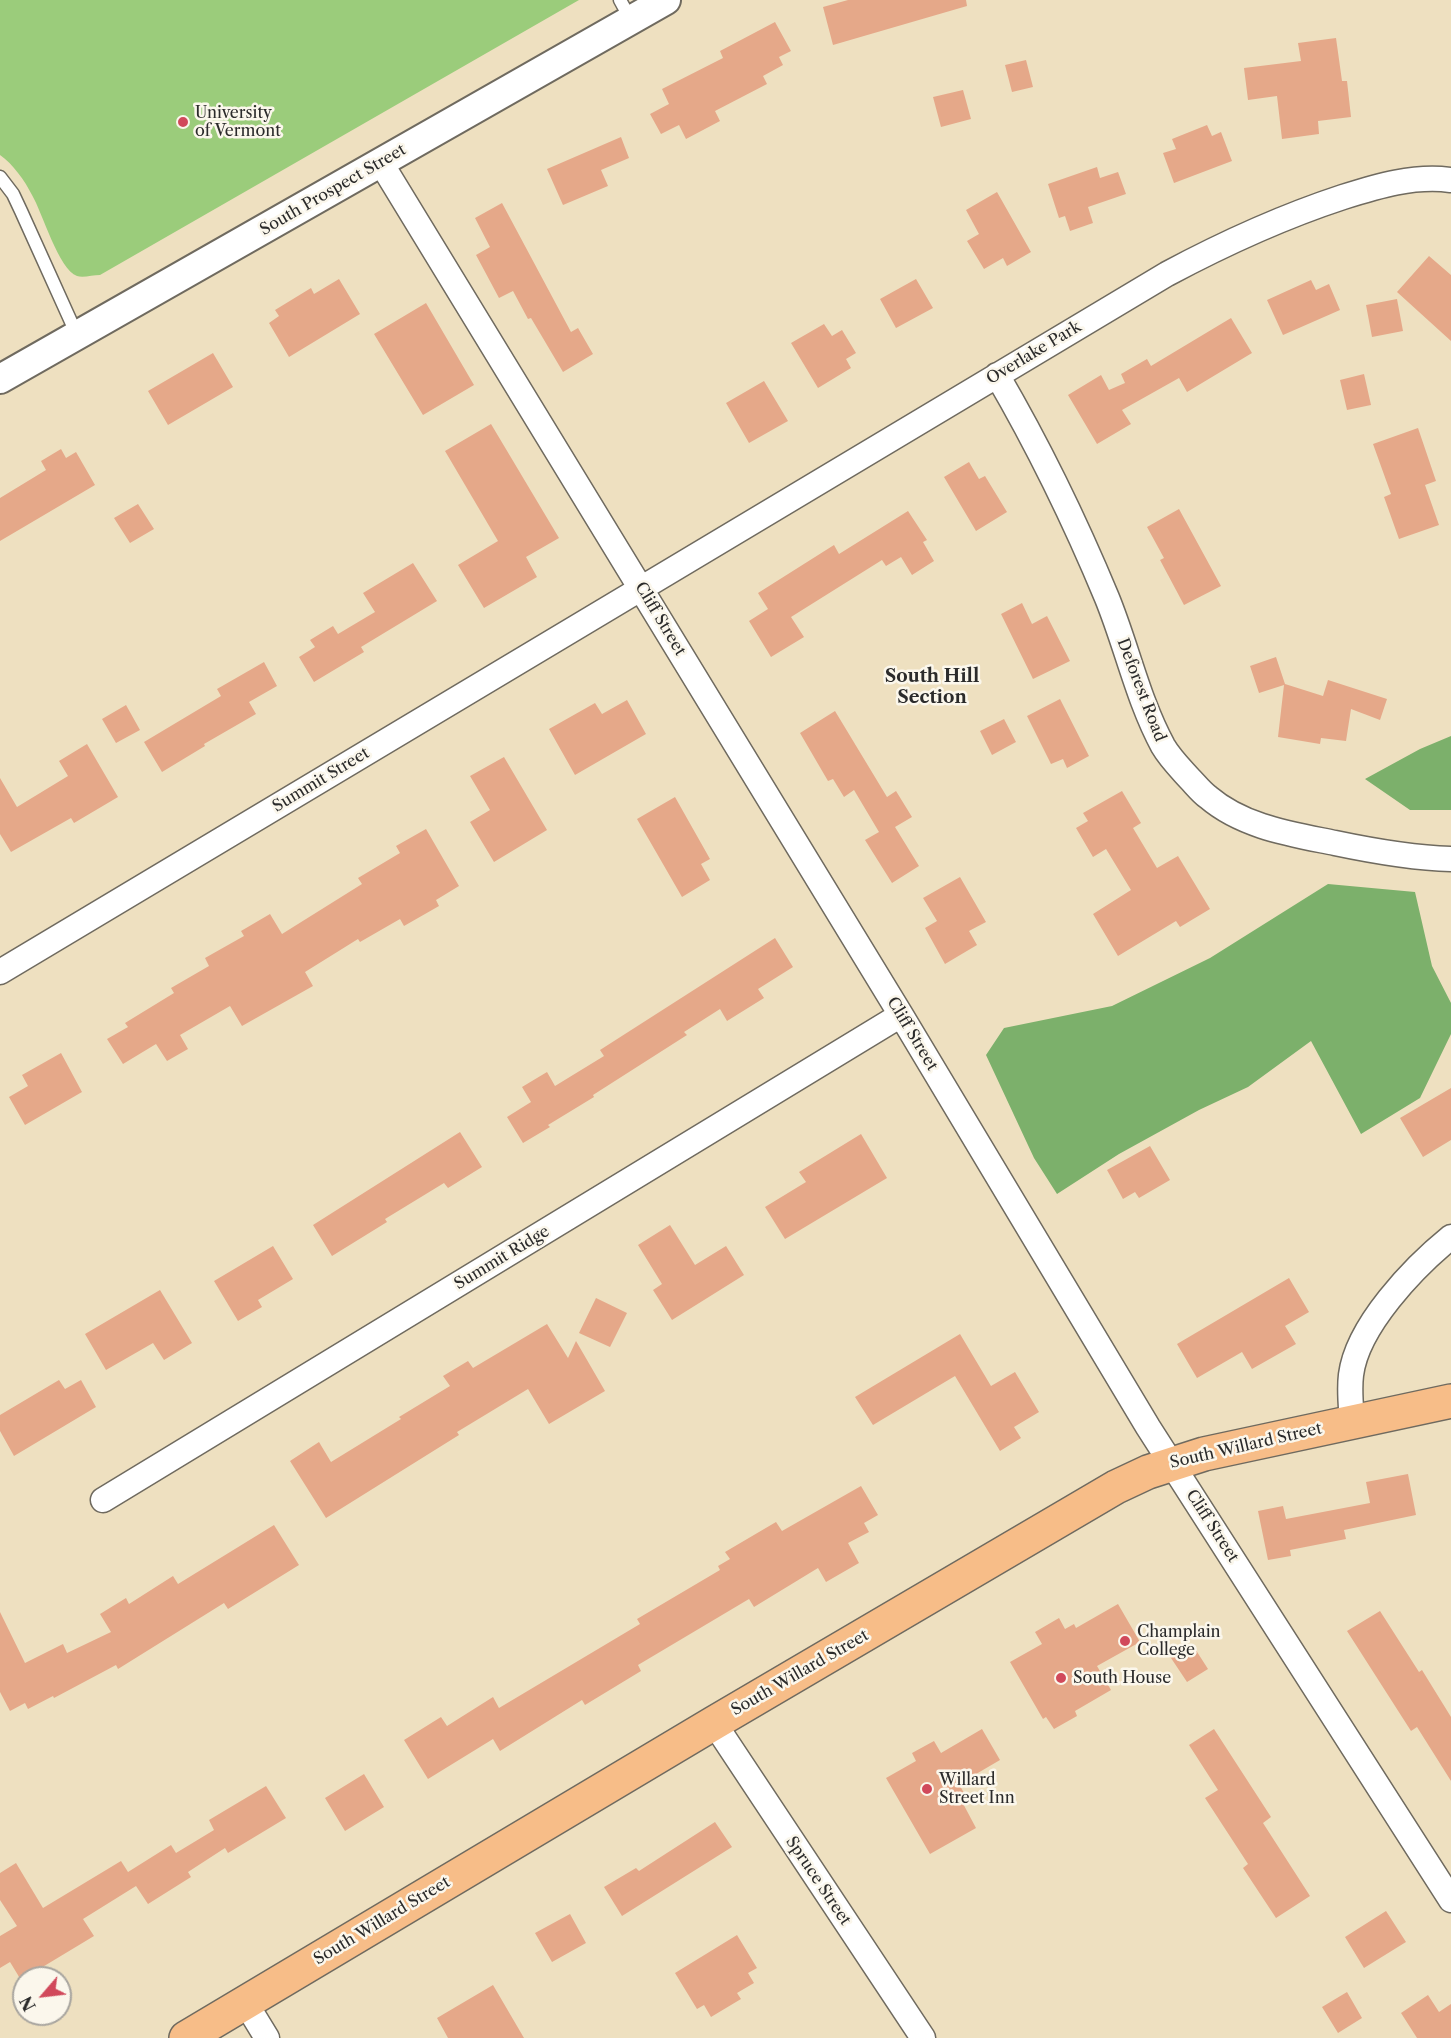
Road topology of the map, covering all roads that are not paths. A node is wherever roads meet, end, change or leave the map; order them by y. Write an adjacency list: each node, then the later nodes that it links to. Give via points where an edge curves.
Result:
1 (666, 0): 2 (street, South Prospect Street)
2 (625, 10): 3 (street, South Prospect Street)
3 (381, 163): 6 (street, South Prospect Street); 9 (street, Cliff Street)
4 (0, 177): 6 (lane, via 13,194)
5 (1451, 180): 7 (street, Overlake Park, via 1381,185 1266,225 1167,274)
6 (77, 334): 8 (street, South Prospect Street)
7 (997, 375): 9 (street, Overlake Park); 10 (street, Deforest Road, via 1068,508 1108,600 1150,719 1174,762 1208,798 1255,824 1365,849)
8 (0, 379)
9 (642, 589): 11 (street, Summit Street); 12 (street, Cliff Street)
10 (1451, 859)
11 (0, 972)
12 (902, 1015): 16 (street, Cliff Street); 17 (street, Summit Ridge)
13 (1451, 1237): 15 (street, via 1411,1273 1368,1331 1351,1373)
14 (1451, 1401): 15 (main road, South Willard Street)
15 (1352, 1422): 16 (main road, South Willard Street)
16 (1171, 1463): 18 (main road, South Willard Street, via 1116,1487); 19 (street, Cliff Street)
17 (103, 1500)
18 (714, 1723): 20 (main road, South Willard Street); 23 (street, Spruce Street)
19 (1451, 1900)
20 (245, 2002): 21 (main road, South Willard Street); 22 (street)
21 (186, 2038)
22 (267, 2038)
23 (923, 2038)

